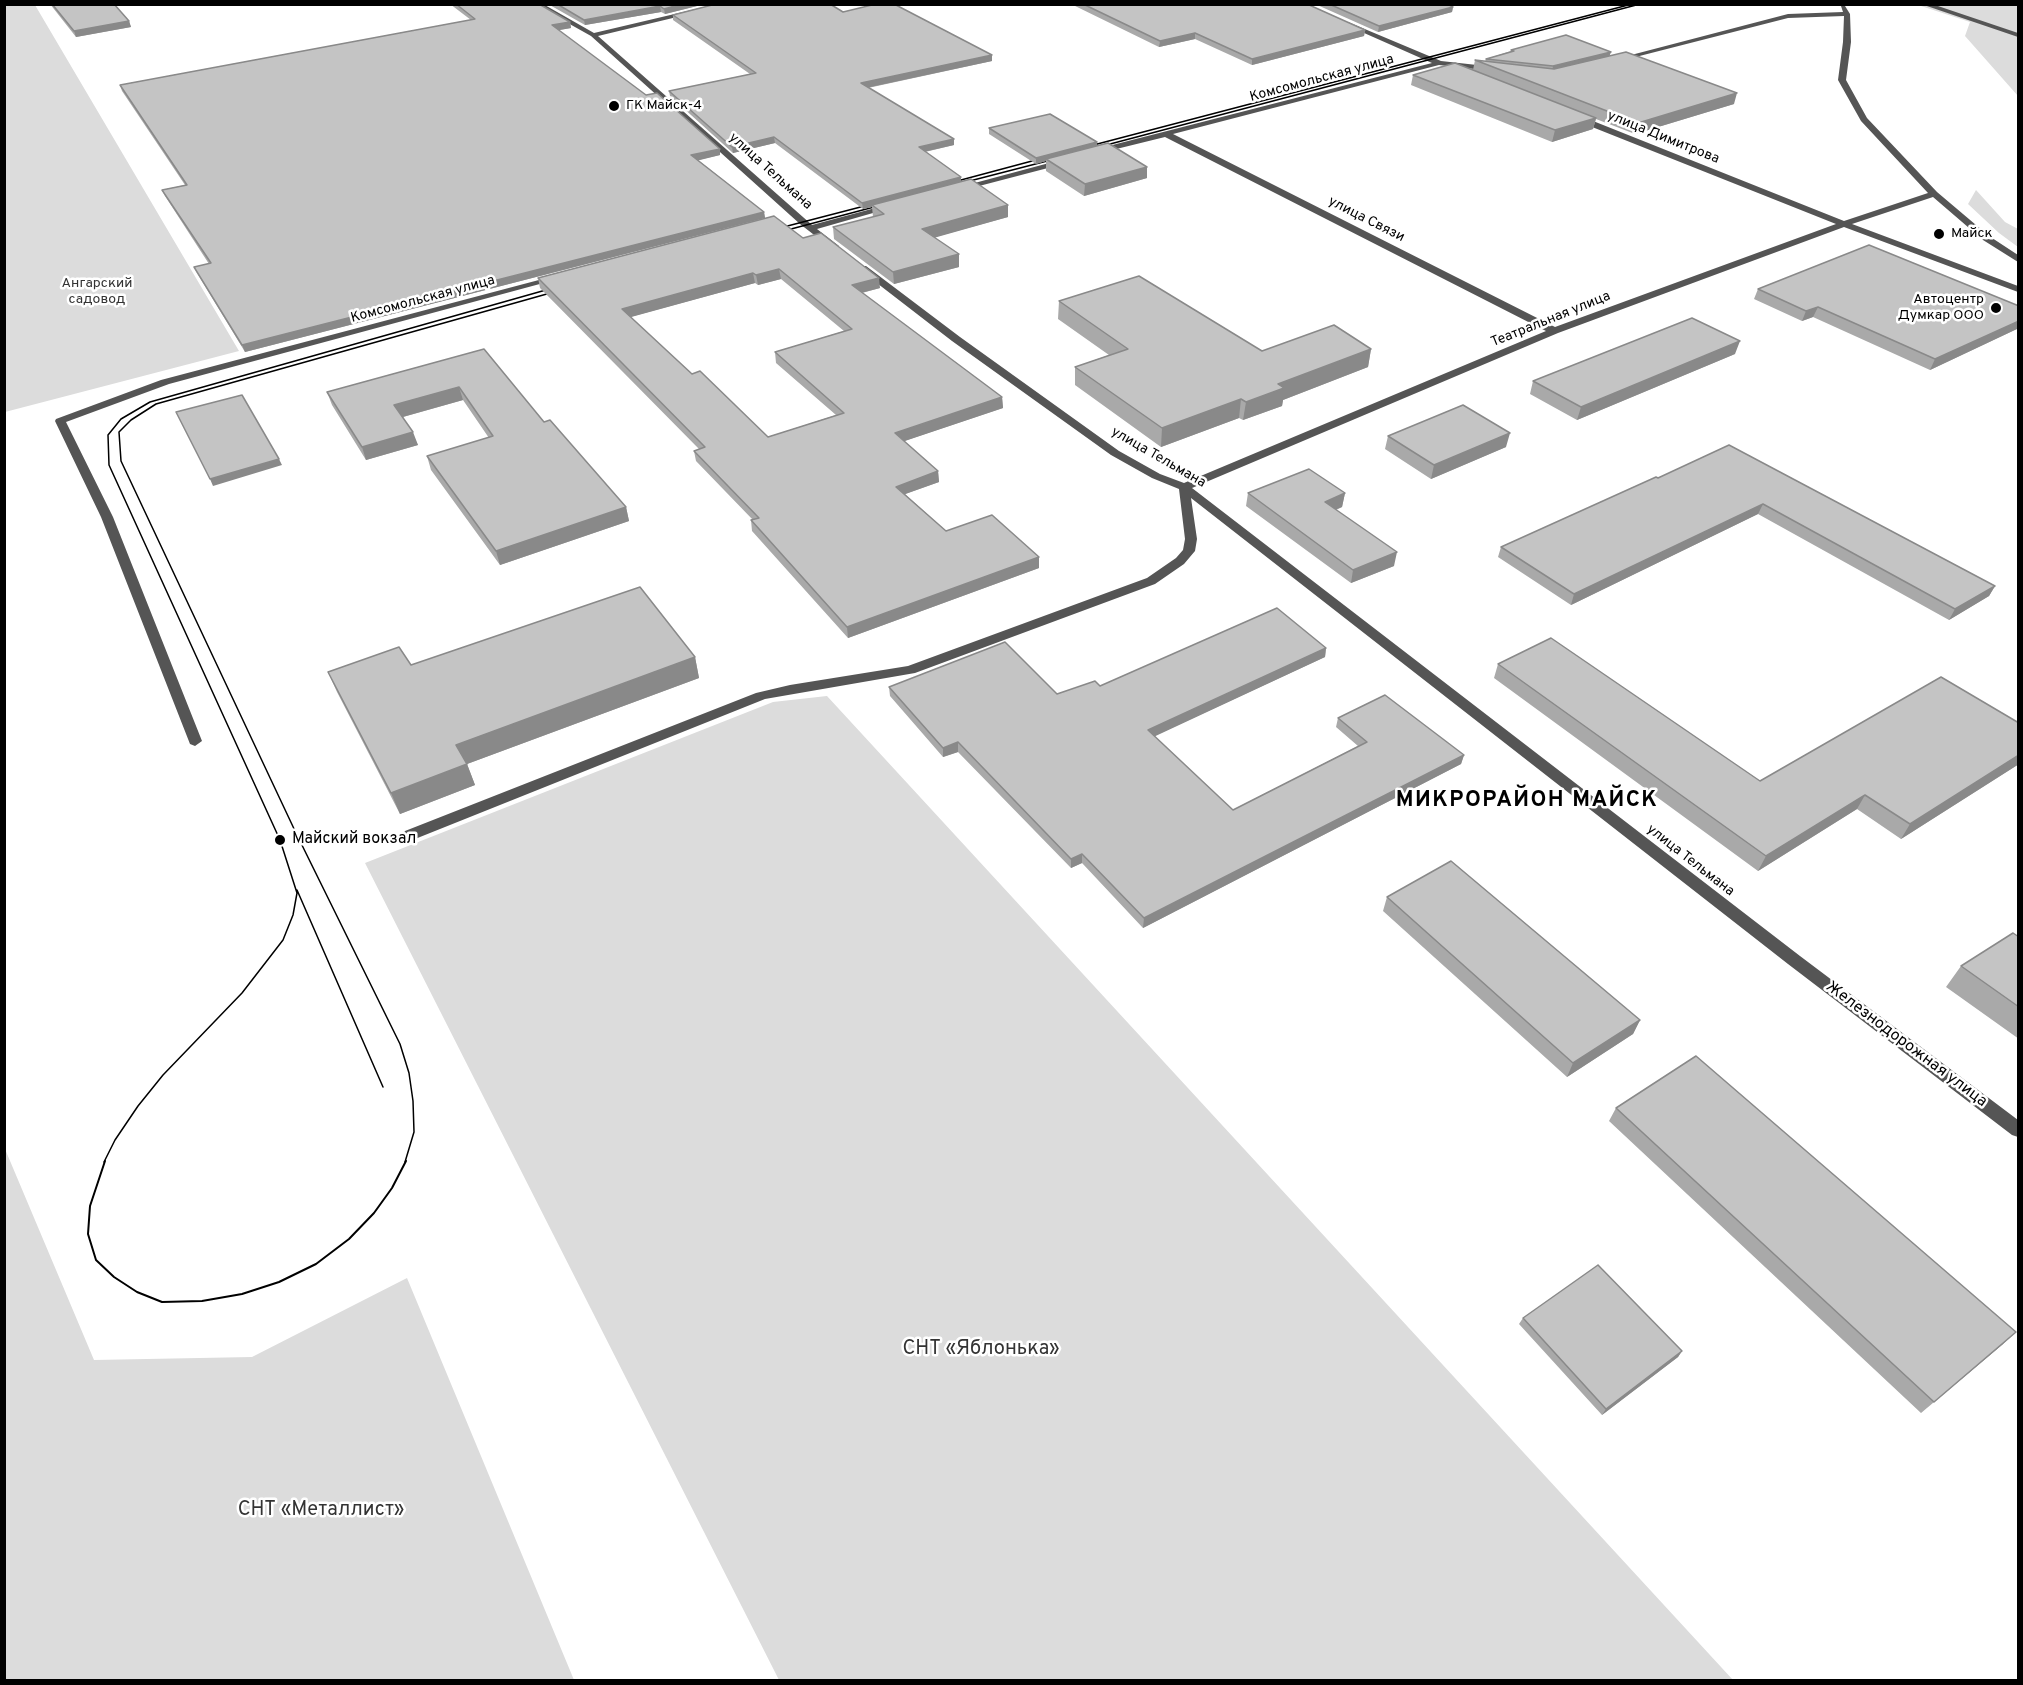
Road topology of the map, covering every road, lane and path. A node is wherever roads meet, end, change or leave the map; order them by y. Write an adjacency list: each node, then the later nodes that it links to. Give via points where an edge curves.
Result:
1 (537, 4): 9 (street, улица Тельмана)
2 (729, 4): 9 (street)
3 (1841, 4): 6 (street)
4 (1924, 4): 5 (street)
5 (1940, 6): 8 (street)
6 (1847, 14): 10 (street, via 1788,16); 19 (street, via 1842,80 1864,119)
7 (1342, 22): 11 (street)
8 (2019, 34)
9 (593, 35): 22 (street, улица Тельмана, via 790,217)
10 (1608, 62)
11 (1439, 63): 12 (street, Комсомольская улица); 13 (street); 15 (street, Комсомольская улица)
12 (1507, 71)
13 (1472, 76)
14 (1570, 115): 21 (street, улица Димитрова)
15 (1166, 134): 16 (street, Комсомольская улица); 26 (street, улица Связи)
16 (1085, 155)
17 (1074, 158): 18 (street)
18 (948, 191)
19 (1934, 194): 21 (street, Театральная улица); 23 (street, via 1986,238)
20 (902, 204): 22 (street)
21 (1844, 224): 25 (street, улица Димитрова); 26 (street, Театральная улица)
22 (810, 228): 27 (street, улица Тельмана, via 1115,453)
23 (2019, 259)
24 (566, 276): 28 (street, Комсомольская улица, via 165,382 60,421 107,517)
25 (2019, 289)
26 (1554, 331): 27 (street, Театральная улица)
27 (1184, 487): 29 (street, via 1189,551 1151,580 910,670 761,696); 30 (street, улица Тельмана)
28 (195, 741)
29 (410, 835)
30 (1794, 960): 31 (street, Железнодорожная улица)
31 (2019, 1130)

